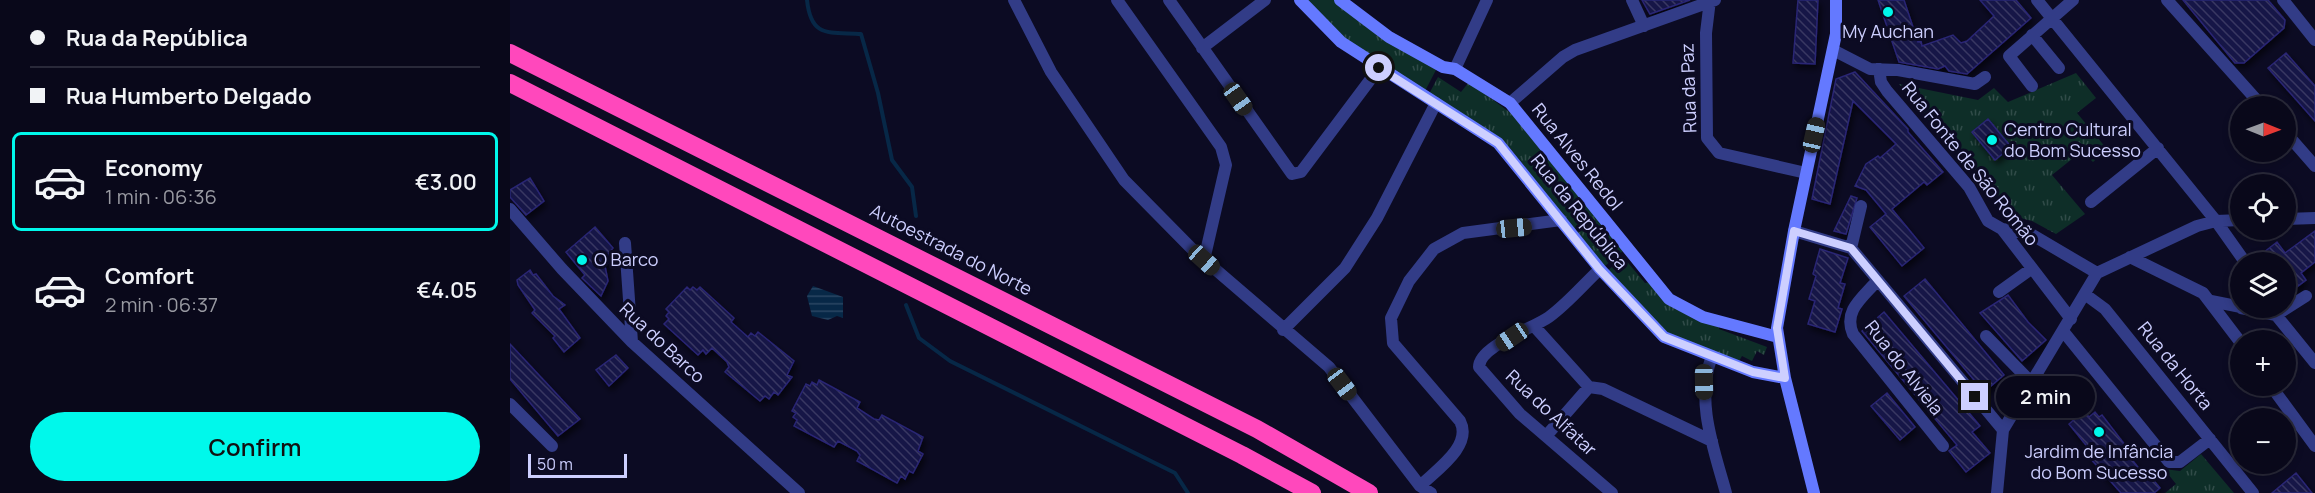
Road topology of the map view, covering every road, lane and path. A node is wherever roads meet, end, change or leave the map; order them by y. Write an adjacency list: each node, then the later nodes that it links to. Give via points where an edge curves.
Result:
1 (1014, 0): 50 (street, via 1052,72 1124,180)
2 (1117, 0): 50 (street, via 1221,147 1226,165)
3 (1169, 0): 19 (street)
4 (1265, 0): 19 (street)
5 (1300, 0): 22 (street, Rua da República, via 1341,42)
6 (1341, 0): 24 (street, Rua Alves Redol, via 1389,37 1441,66)
7 (1487, 0): 24 (street)
8 (1632, 0): 16 (street)
9 (1712, 0): 16 (street); 35 (street, Rua da Paz, via 1706,33 1707,138 1719,153)
10 (1836, 0): 20 (street)
11 (2037, 0): 15 (street)
12 (2073, 0): 15 (street)
13 (2167, 0): 29 (street)
14 (2283, 0): 18 (street)
15 (2053, 17): 17 (street); 33 (street)
16 (1644, 26): 31 (street, via 1563,57)
17 (2032, 35): 23 (street); 28 (street, via 2009,56)
18 (2315, 40)
19 (1202, 48): 22 (street, via 1289,173 1295,175)
20 (1833, 50): 25 (street, via 1865,67); 35 (street)
21 (510, 53): 87 (highway, Autoestrada do Norte, via 1257,429)
22 (1379, 68): 30 (street, Rua da República)
23 (2059, 68)
24 (1455, 69): 31 (street, Rua Alves Redol)
25 (1879, 69): 26 (street, via 1975,84); 44 (street, Rua Fonte de São Romão, via 1887,91 1969,187 1988,221)
26 (1985, 77)
27 (510, 83): 86 (highway)
28 (2032, 86)
29 (2253, 96)
30 (1436, 103): 41 (street, Rua da República, via 1498,143); 64 (street, via 1377,218 1345,268)
31 (1510, 103): 68 (street, Rua Alves Redol, via 1669,299 1703,317)
32 (2296, 144): 34 (street)
33 (2158, 148): 36 (street); 43 (street)
34 (2315, 166)
35 (1806, 173): 45 (street)
36 (2091, 201)
37 (1861, 206): 47 (street)
38 (510, 209): 69 (street, Rua do Barco)
39 (2315, 218): 40 (street)
40 (2296, 219)
41 (1561, 220): 52 (street, Rua da República); 84 (street, via 1463,233 1434,249 1409,281 1391,318 1393,343 1460,421 1464,434 1461,445)
42 (2230, 220): 43 (street)
43 (2216, 221): 48 (street); 49 (street)
44 (2002, 229): 51 (street, Rua Fonte de São Romão); 53 (street, via 2029,233)
45 (1794, 231): 47 (street); 68 (street, via 1780,303)
46 (625, 243): 69 (street)
47 (1851, 248): 54 (street)
48 (2238, 252)
49 (2130, 257): 53 (street); 58 (street, via 2197,288)
50 (1204, 260): 64 (street)
51 (2031, 268): 55 (street); 62 (street, Rua Fonte de São Romão)
52 (1599, 269): 63 (street, Rua do Alfatar); 70 (street, Rua da República, via 1664,337)
53 (2097, 273): 56 (street)
54 (1877, 281): 77 (street); 83 (street, Rua do Alviela, via 1852,310 1849,325)
55 (1999, 292)
56 (2086, 295): 62 (street); 79 (street, Rua da Horta, via 2105,309)
57 (2306, 296): 59 (street)
58 (2211, 301): 60 (street); 65 (street)
59 (2296, 301)
60 (2230, 305)
61 (2281, 318): 71 (street)
62 (2071, 319): 66 (street)
63 (1534, 326): 74 (street); 78 (street, Rua do Alfatar, via 1482,357 1479,367 1507,400)
64 (1283, 330): 84 (street, via 1329,367)
65 (2232, 330)
66 (2063, 331): 73 (street); 79 (street, via 2169,462 2180,462)
67 (1986, 336): 73 (street)
68 (1778, 337): 72 (street)
69 (632, 342): 85 (street, Rua do Barco)
70 (1712, 356): 72 (street, Rua da República, via 1753,372); 80 (street, via 1704,382)
71 (2315, 363)
72 (1785, 378): 90 (street)
73 (2031, 382): 77 (street)
74 (1589, 387): 78 (street); 80 (street, via 1603,389)
75 (2278, 396): 82 (street)
76 (510, 404): 81 (street)
77 (2003, 430): 91 (street)
78 (1547, 435): 88 (street, Rua do Alfatar)
79 (2210, 439): 92 (street, Rua da Horta)
80 (1712, 441): 89 (street)
81 (552, 446)
82 (2315, 446)
83 (1943, 447)
84 (1426, 490)
85 (800, 493)
86 (1312, 493)
87 (1369, 493)
88 (1612, 493)
89 (1726, 493)
90 (1814, 493)
91 (1997, 493)
92 (2253, 493)

